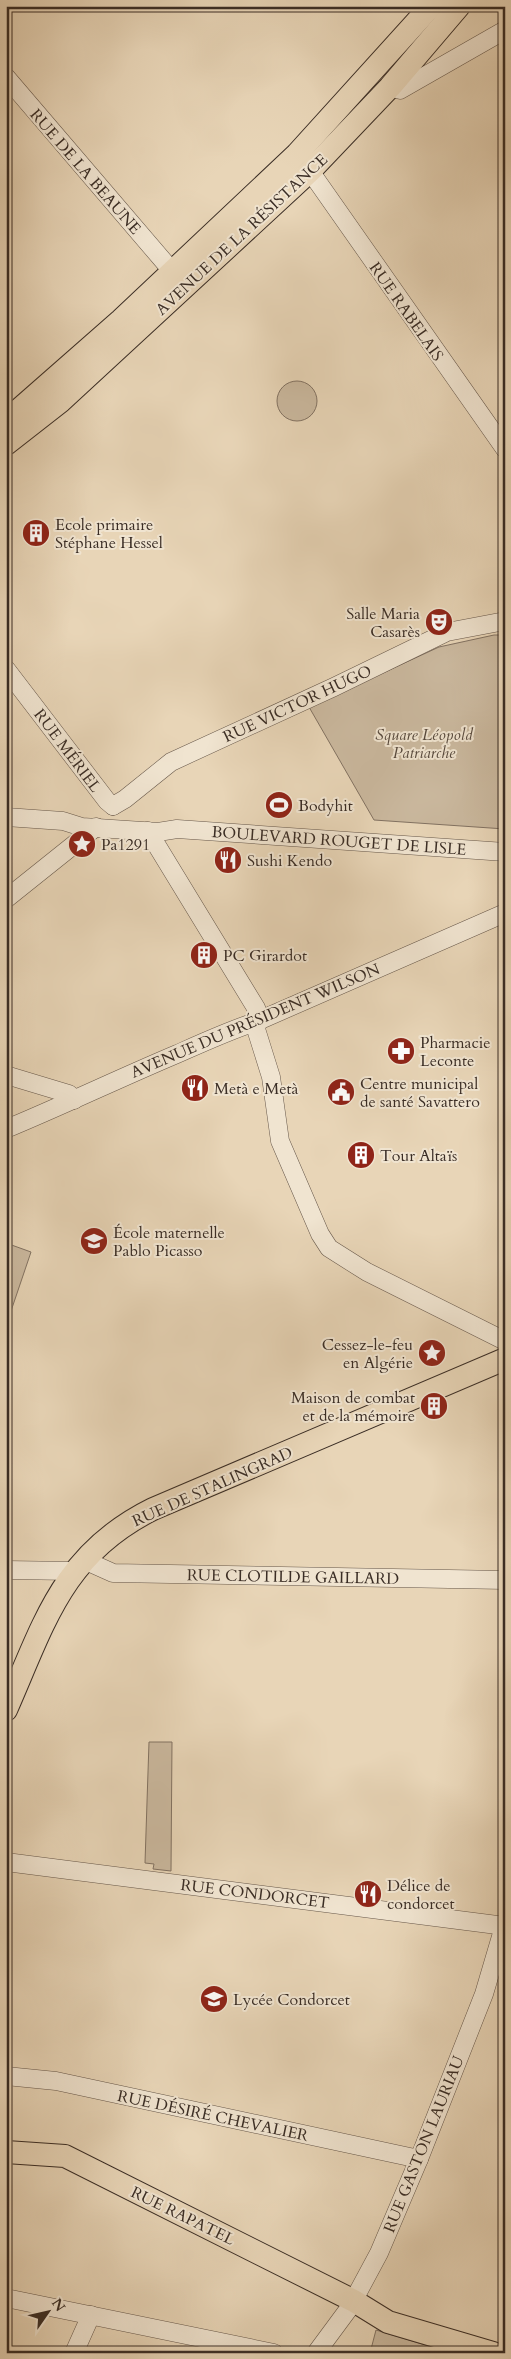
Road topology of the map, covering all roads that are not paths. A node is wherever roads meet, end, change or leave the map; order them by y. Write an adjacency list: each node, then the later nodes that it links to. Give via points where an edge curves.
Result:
1 (431, 6): 8 (main road, AVENUE DE LA RÉSISTANCE, via 297,154 120,320)
2 (459, 6): 5 (main road, AVENUE DE LA RÉSISTANCE)
3 (505, 30): 5 (street)
4 (6, 77): 7 (street, RUE DE LA BEAUNE)
5 (395, 88): 6 (main road, AVENUE DE LA RÉSISTANCE)
6 (312, 174): 9 (main road, AVENUE DE LA RÉSISTANCE, via 188,293 61,402); 10 (street, RUE RABELAIS)
7 (166, 264)
8 (6, 421)
9 (6, 444)
10 (505, 449)
11 (505, 621): 14 (street, RUE VICTOR HUGO, via 447,632 171,762)
12 (6, 669): 14 (street, RUE MÉRIEL, via 107,802)
13 (6, 816): 14 (street, BOULEVARD ROUGET DE LISLE, via 82,826)
14 (107, 818): 15 (street, BOULEVARD ROUGET DE LISLE); 16 (street, BOULEVARD ROUGET DE LISLE); 18 (street, RUE VICTOR HUGO)
15 (173, 829): 16 (street, BOULEVARD ROUGET DE LISLE); 17 (street, BOULEVARD ROUGET DE LISLE)
16 (148, 831): 20 (street, via 256,1008)
17 (505, 852)
18 (6, 899)
19 (505, 913): 20 (street, AVENUE DU PRÉSIDENT WILSON)
20 (258, 1021): 22 (street, AVENUE DU PRÉSIDENT WILSON, via 234,1028); 24 (street, via 256,1029 271,1077 280,1141 329,1248 367,1272)
21 (6, 1076): 22 (street, via 69,1094)
22 (74, 1100): 23 (street, AVENUE DU PRÉSIDENT WILSON)
23 (6, 1129)
24 (505, 1342)
25 (505, 1359): 26 (main road, RUE DE STALINGRAD, via 153,1509 128,1522)
26 (79, 1565): 27 (street, RUE CLOTILDE GAILLARD); 28 (street, RUE CLOTILDE GAILLARD, via 113,1573); 29 (main road, RUE DE STALINGRAD, via 53,1604)
27 (6, 1570)
28 (505, 1580)
29 (6, 1710)
30 (6, 1862): 31 (street, RUE CONDORCET)
31 (505, 1925): 34 (street, RUE GASTON LAURIAU, via 484,1994)
32 (6, 2076): 34 (street, RUE DÉSIRÉ CHEVALIER, via 56,2081)
33 (6, 2152): 36 (main road, RUE RAPATEL, via 65,2156)
34 (419, 2159): 36 (street, RUE GASTON LAURIAU, via 379,2253)
35 (6, 2298): 37 (street)
36 (354, 2301): 40 (street, RUE GASTON LAURIAU); 41 (main road, RUE RAPATEL, via 388,2322)
37 (91, 2315): 38 (street); 39 (street)
38 (74, 2353)
39 (274, 2353)
40 (316, 2353)
41 (493, 2353)

